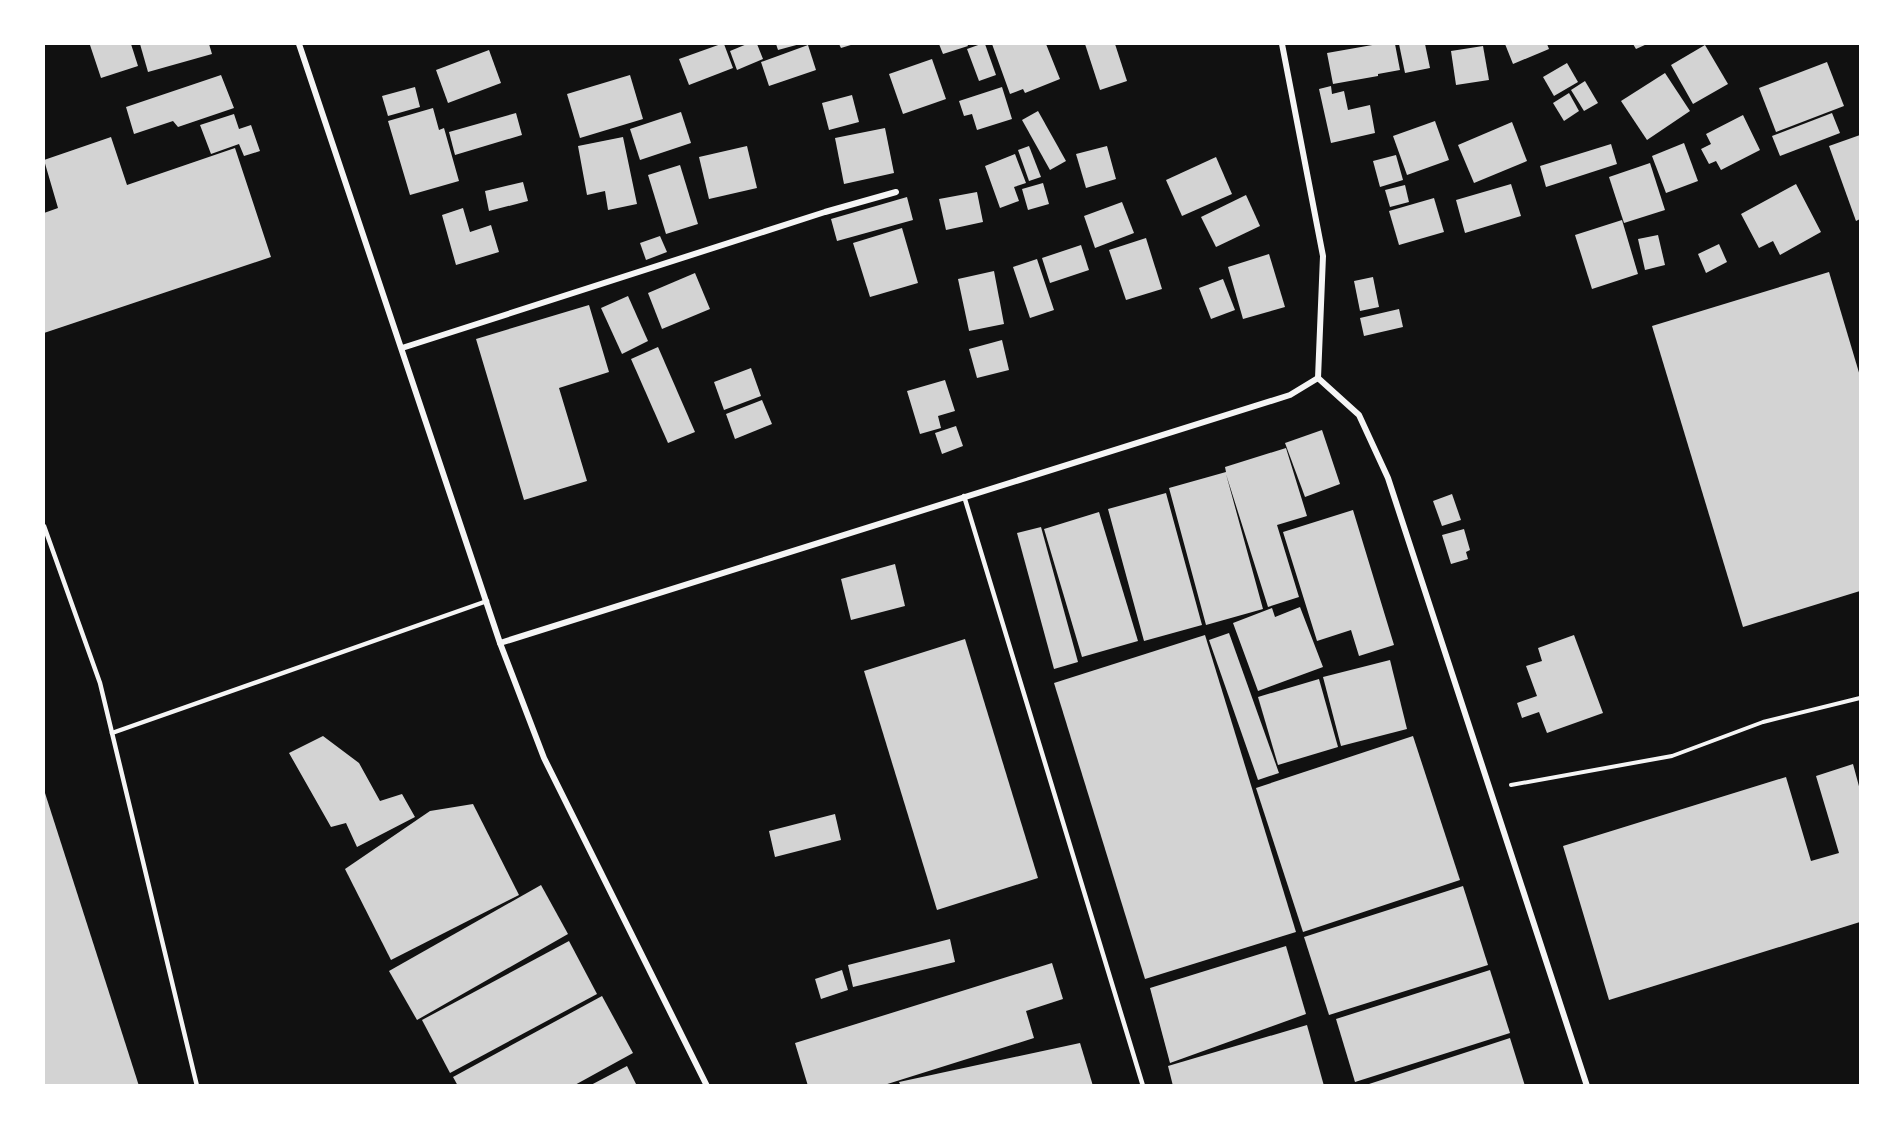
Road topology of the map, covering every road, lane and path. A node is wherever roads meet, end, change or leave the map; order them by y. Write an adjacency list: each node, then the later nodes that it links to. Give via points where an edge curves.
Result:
1 (299, 44): 4 (street)
2 (1282, 44): 5 (street, via 1323,256)
3 (896, 192): 4 (street)
4 (402, 348): 8 (street)
5 (1318, 378): 6 (street, via 1290,394); 12 (street, via 1359,415 1388,478)
6 (964, 496): 9 (street); 15 (lane)
7 (44, 526): 11 (lane, via 100,684)
8 (487, 601): 9 (street); 11 (lane)
9 (500, 643): 14 (street, via 544,758)
10 (1860, 698): 12 (path, via 1763,722 1672,756)
11 (112, 733): 13 (lane)
12 (1489, 788): 16 (street)
13 (197, 1086)
14 (707, 1086)
15 (1143, 1086)
16 (1587, 1086)

